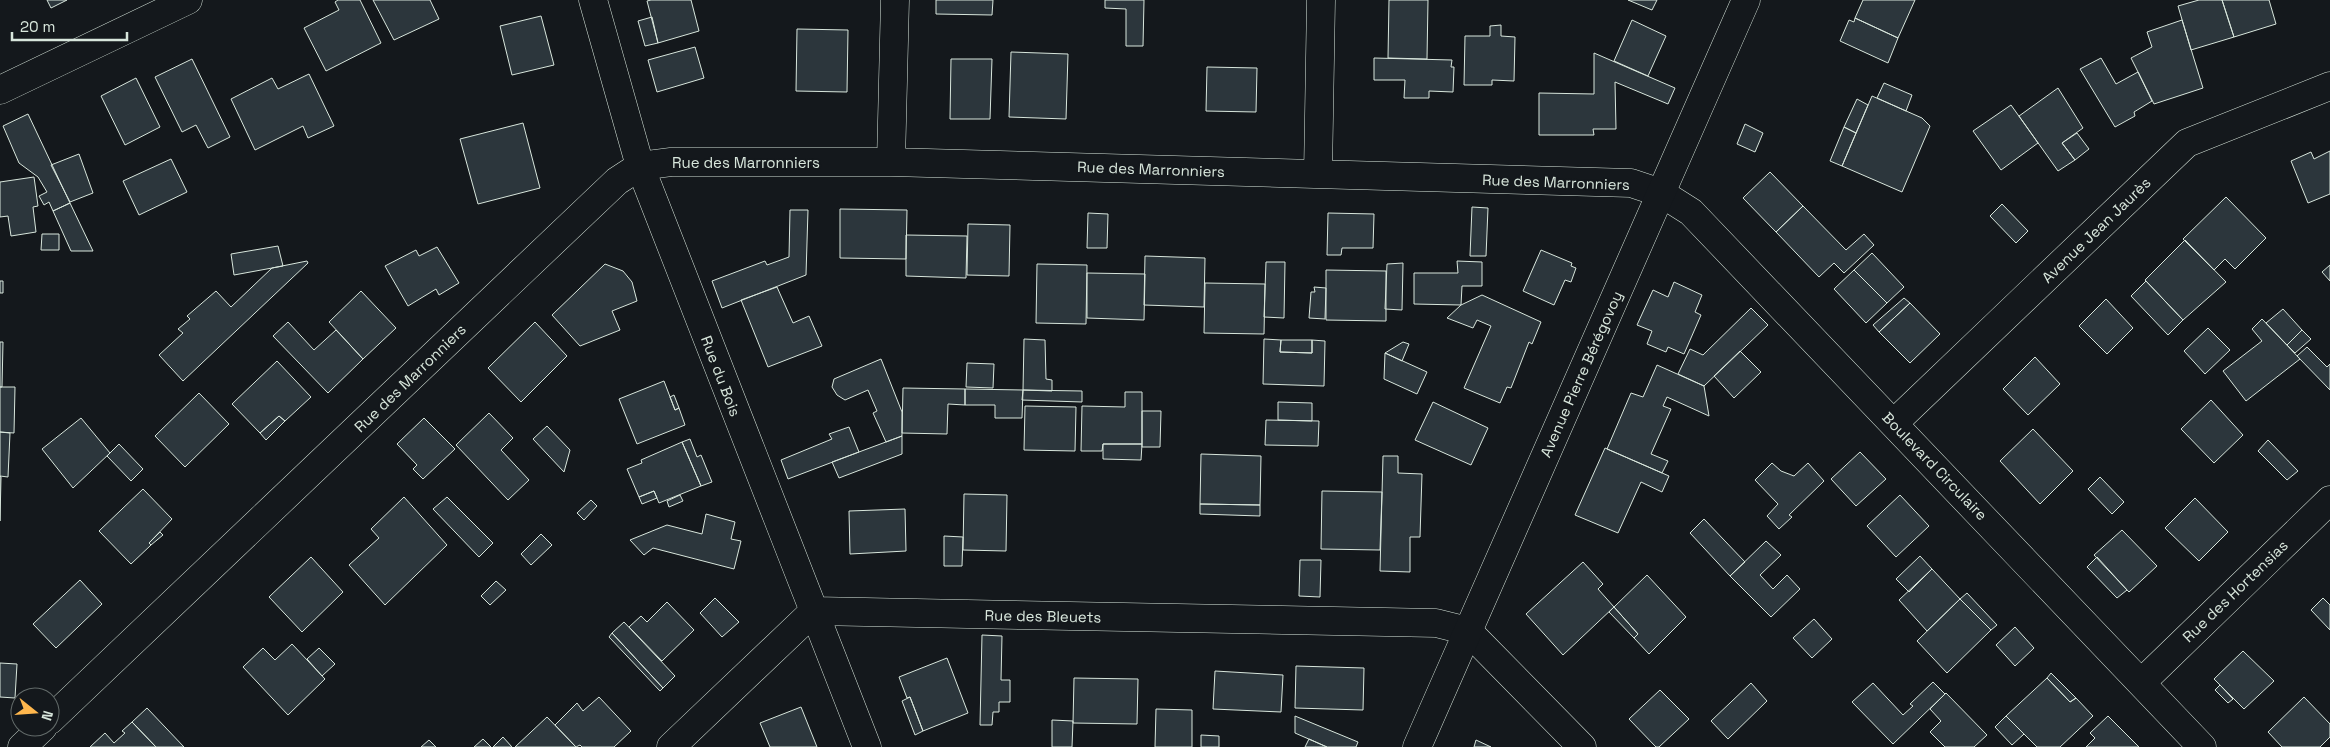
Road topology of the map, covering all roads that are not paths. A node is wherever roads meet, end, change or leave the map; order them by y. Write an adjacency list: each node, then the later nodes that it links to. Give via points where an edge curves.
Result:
1 (188, 0): 7 (street)
2 (593, 0): 9 (street, Rue du Bois)
3 (895, 0): 8 (street)
4 (1321, 0): 10 (street)
5 (1746, 0): 11 (street, Avenue Pierre Bérégovoy)
6 (2330, 86): 12 (street, Avenue Jean Jaurès, via 2188,143)
7 (0, 90)
8 (892, 162): 9 (street, Rue des Marronniers, via 671,162); 10 (street, Rue des Marronniers)
9 (640, 166): 14 (street, Rue du Bois); 17 (street, Rue des Marronniers, via 617,181)
10 (1318, 174): 11 (street, Rue des Marronniers, via 1632,183)
11 (1661, 193): 12 (street, Boulevard Circulaire, via 1691,212); 15 (street, Avenue Pierre Bérégovoy)
12 (1894, 423): 16 (street, Boulevard Circulaire)
13 (2330, 500): 16 (street, Rue des Hortensias)
14 (814, 611): 15 (street, Rue des Bleuets, via 1436,623); 20 (street); 21 (street, Rue du Bois)
15 (1468, 631): 22 (street, Avenue Pierre Bérégovoy); 23 (street)
16 (2141, 683): 24 (street, Boulevard Circulaire)
17 (60, 710)
18 (32, 737): 19 (street)
19 (22, 747)
20 (672, 747)
21 (867, 747)
22 (1416, 747)
23 (1582, 747)
24 (2202, 747)

